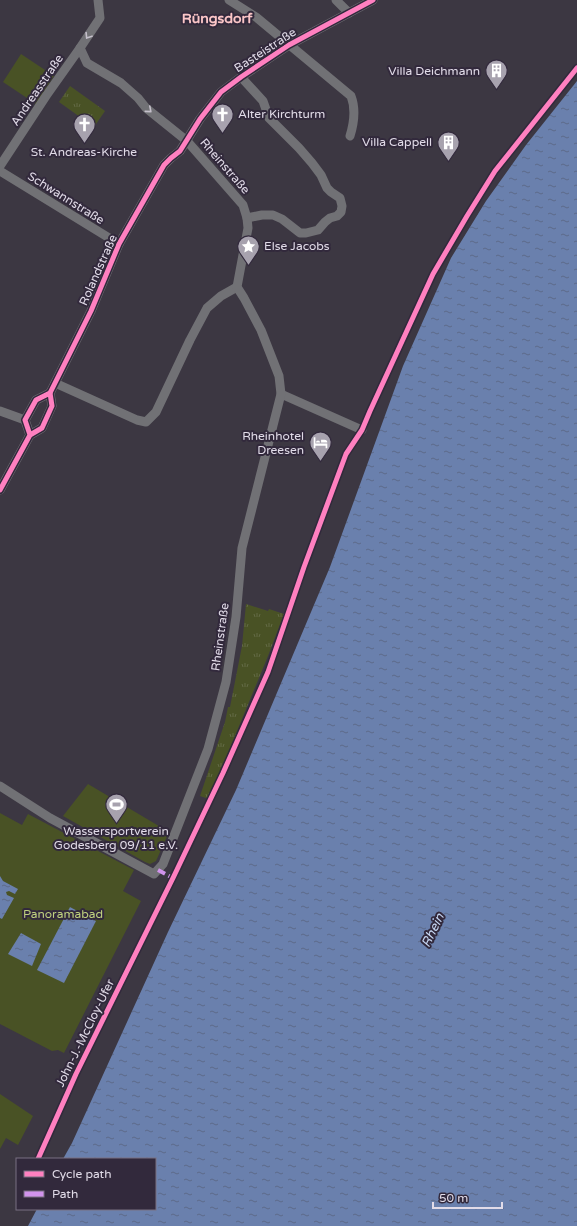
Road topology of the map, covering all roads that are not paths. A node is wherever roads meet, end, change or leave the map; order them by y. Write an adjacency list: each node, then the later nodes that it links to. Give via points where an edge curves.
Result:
1 (98, 0): 7 (street, one-way to 7, via 100,18)
2 (229, 0): 6 (street, via 256,17)
3 (336, 0): 5 (street)
4 (373, 0): 5 (street, Basteistraße)
5 (349, 12): 6 (street, Basteistraße)
6 (289, 45): 8 (street, Basteistraße); 9 (street, via 350,96 354,105)
7 (80, 48): 10 (street, Rheinstraße, one-way to 10, via 87,63 121,83 146,108); 11 (street, Andreasstraße)
8 (241, 77): 10 (street, Basteistraße, via 221,92); 13 (street, via 264,101 269,118 312,163 327,188 340,198 342,206 337,216 325,222 318,230 306,233 300,233 273,215)
9 (350, 136)
10 (187, 141): 13 (street, Rheinstraße, via 243,205); 14 (street, Rolandstraße, via 164,165)
11 (0, 166)
12 (0, 171): 14 (street, Schwannstraße)
13 (247, 218): 15 (street, Rheinstraße, via 248,228)
14 (119, 244): 16 (street, Rolandstraße, via 91,311)
15 (237, 287): 16 (street, via 207,308 156,412 146,422); 18 (street, Rheinstraße, via 261,330 279,376)
16 (55, 383): 17 (street, Rolandstraße)
17 (50, 393): 20 (street, Rolandstraße, via 36,400); 22 (street, Rolandstraße, via 52,406 42,428)
18 (280, 394): 21 (street); 24 (street, Rheinstraße, via 242,548 230,660 214,731 163,864 154,874 50,818)
19 (0, 411): 20 (street)
20 (25, 420): 22 (street)
21 (362, 430)
22 (30, 435): 23 (street, Rolandstraße)
23 (0, 490)
24 (0, 786)

